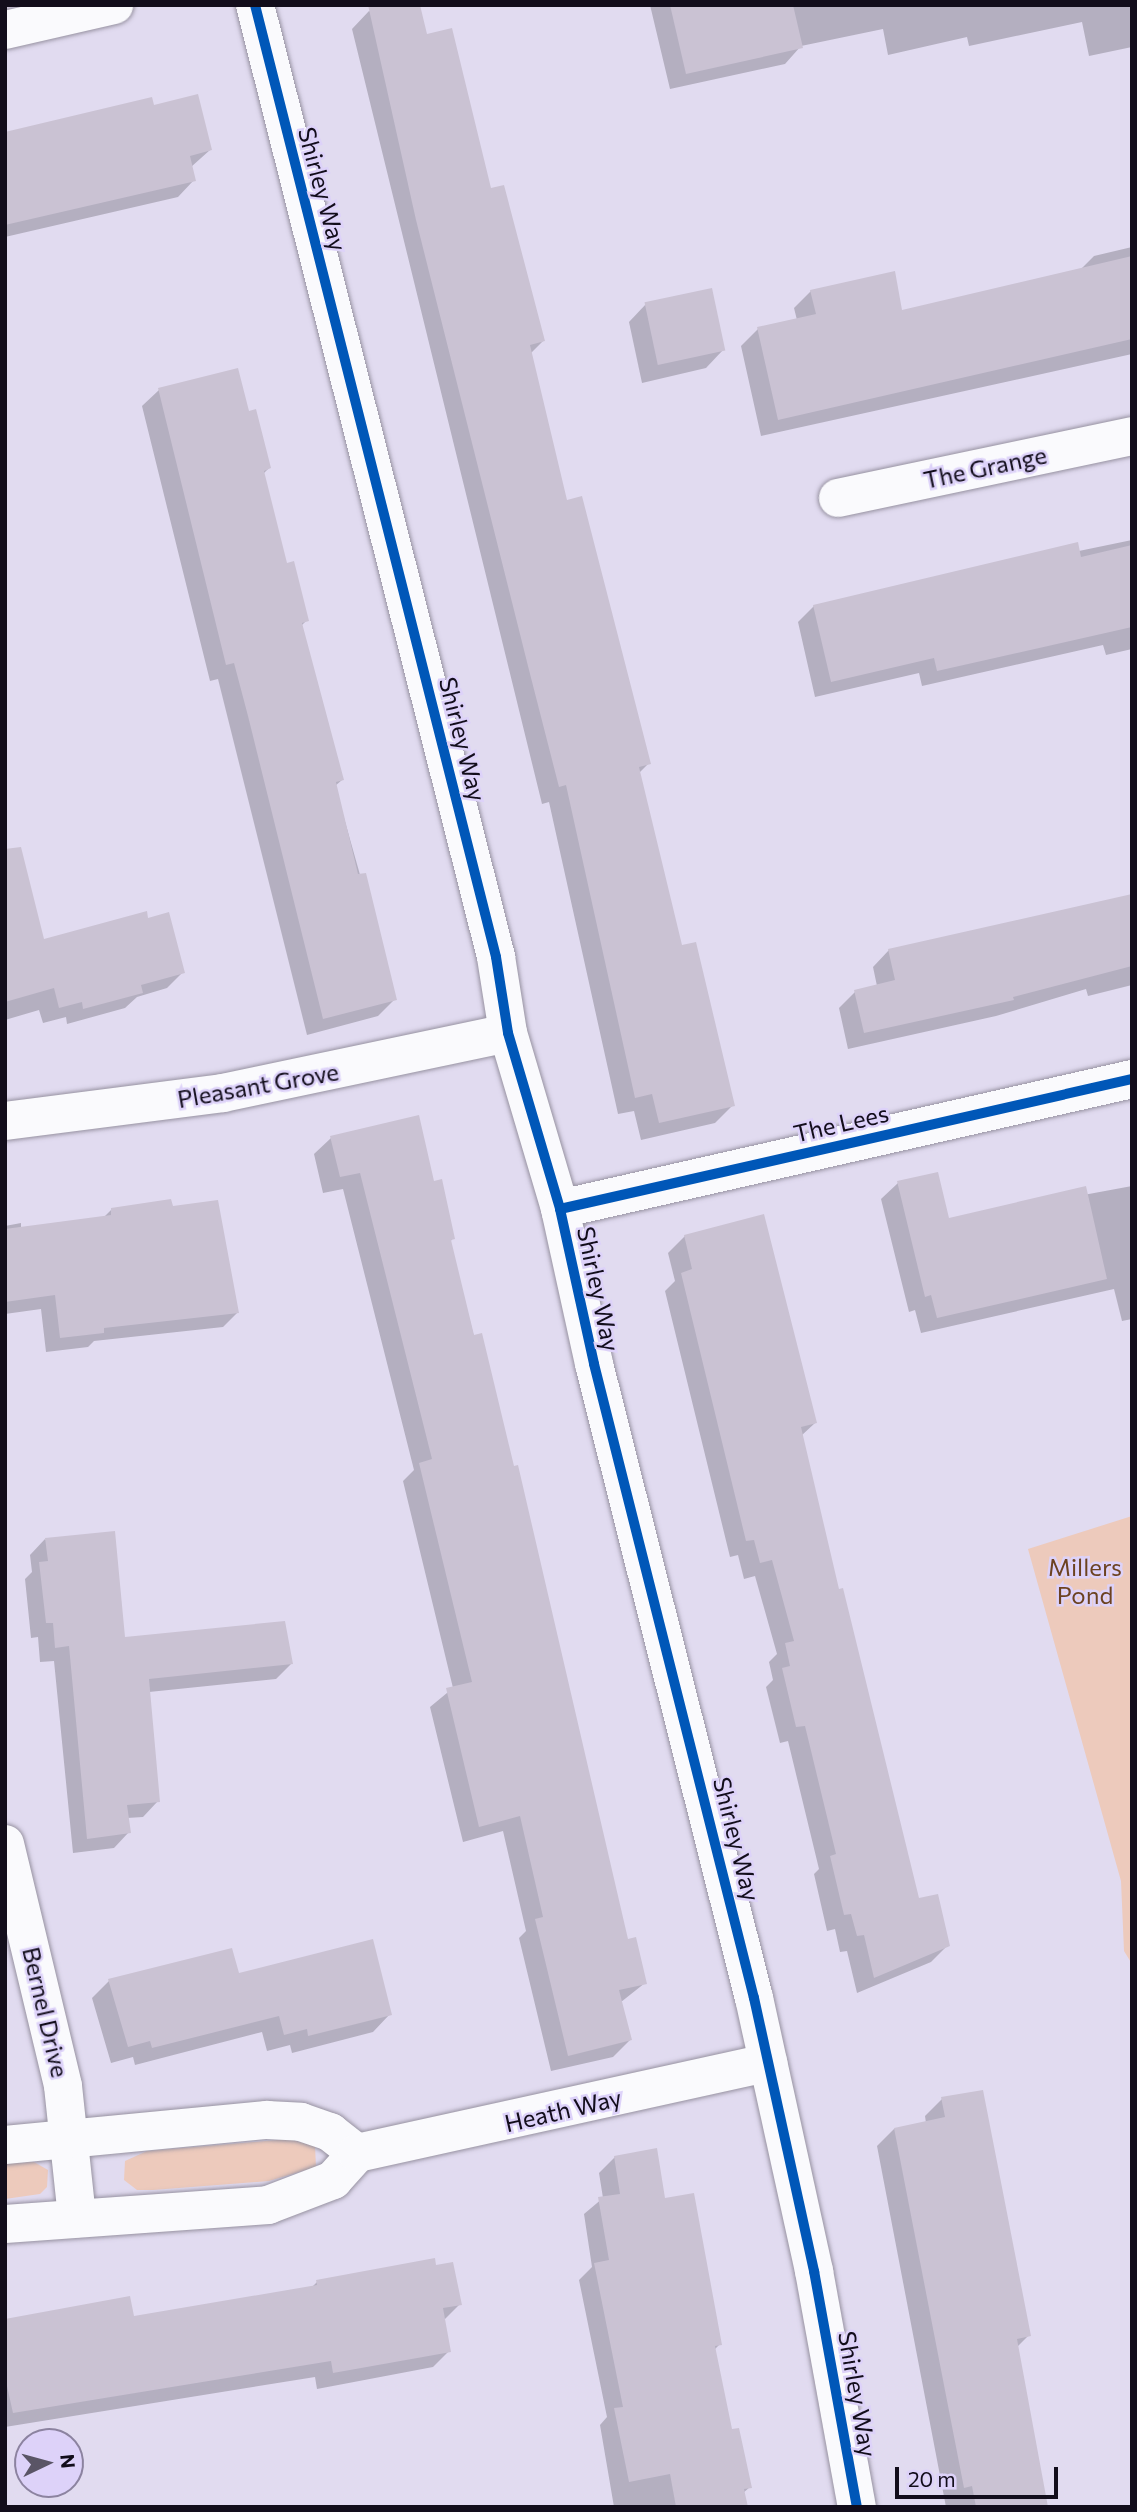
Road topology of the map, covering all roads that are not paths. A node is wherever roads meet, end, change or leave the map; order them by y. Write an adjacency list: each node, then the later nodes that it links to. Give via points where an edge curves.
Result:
1 (114, 5): 3 (street)
2 (255, 5): 6 (street, Shirley Way, via 496,957)
3 (5, 30)
4 (1132, 436): 5 (street, The Grange)
5 (838, 498)
6 (508, 1033): 8 (street, Pleasant Grove, via 223,1093); 9 (street, Shirley Way)
7 (1132, 1079): 9 (street, The Lees)
8 (5, 1121)
9 (560, 1209): 11 (street, Shirley Way, via 594,1364)
10 (5, 1844): 12 (street, Bernel Drive, via 52,2027)
11 (768, 2063): 14 (street, Heath Way); 17 (street, Shirley Way, via 814,2271)
12 (71, 2140): 13 (street); 14 (street, via 267,2120 301,2122 321,2129); 15 (street, Bernel Drive)
13 (5, 2145)
14 (357, 2153): 15 (street, via 333,2180 268,2205)
15 (77, 2218): 16 (street)
16 (5, 2224)
17 (857, 2507)

